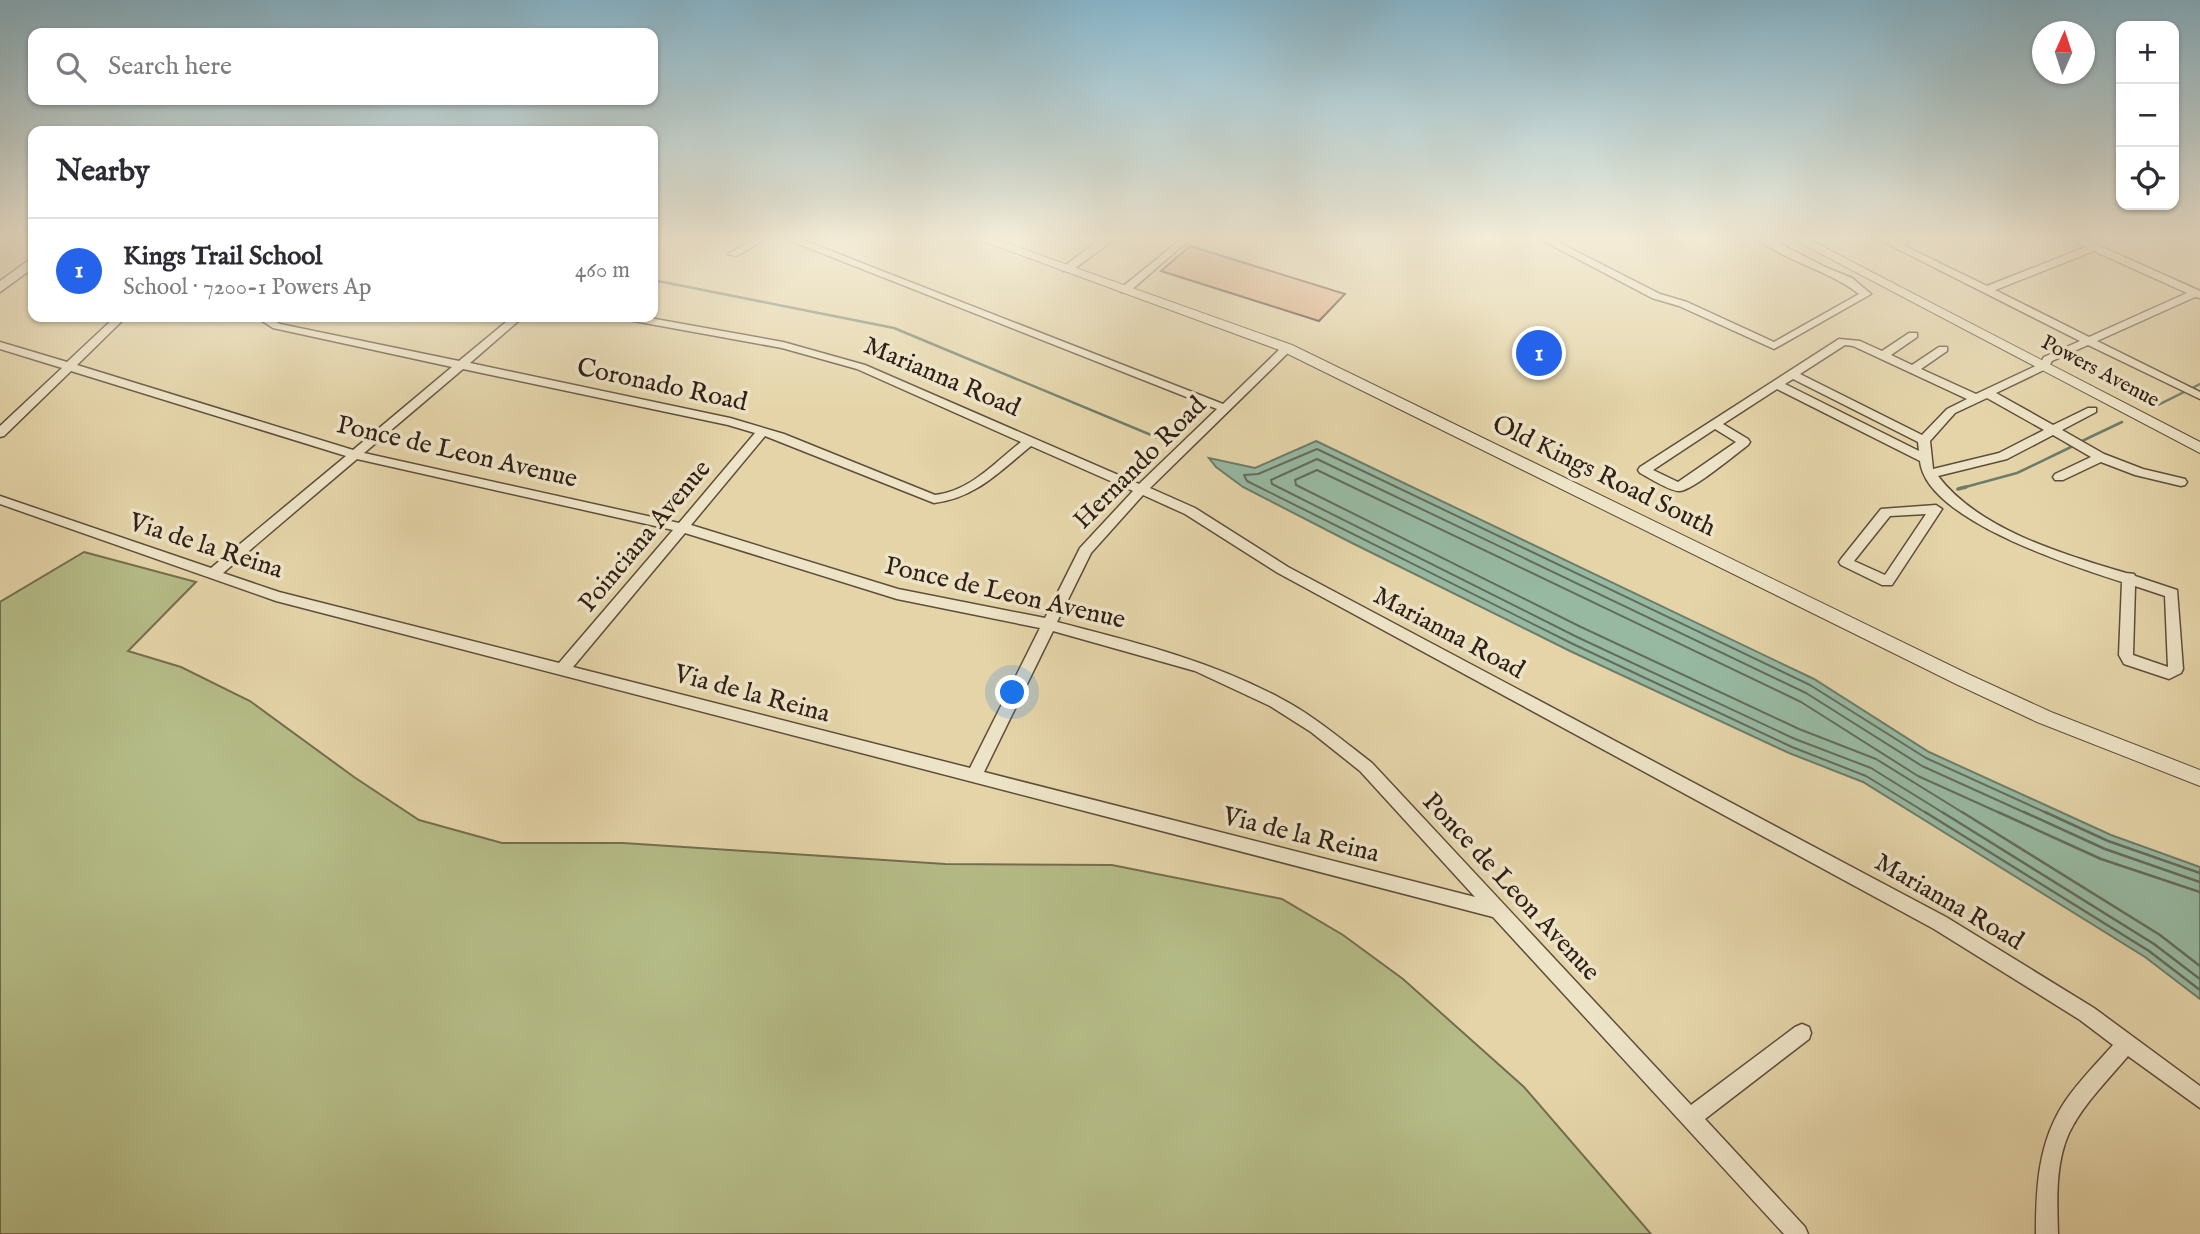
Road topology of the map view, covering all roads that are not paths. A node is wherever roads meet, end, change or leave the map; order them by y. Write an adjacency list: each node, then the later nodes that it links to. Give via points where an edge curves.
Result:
1 (933, 295): 26 (street)
2 (1138, 295): 15 (street, Old Kings Road South)
3 (1653, 295): 4 (street, via 1774,346)
4 (1865, 295)
5 (1905, 295): 20 (street, Powers Avenue)
6 (1996, 295): 13 (street)
7 (2197, 295): 13 (street)
8 (116, 322): 18 (street)
9 (270, 322): 19 (street, Coronado Road)
10 (512, 322): 19 (street)
11 (656, 322): 32 (street, Marianna Road, via 838,359)
12 (1913, 335): 17 (street)
13 (2089, 341): 20 (street, via 2048,359); 25 (street)
14 (0, 345): 18 (street, Ponce de Leon Avenue)
15 (1287, 348): 26 (street, Hernando Road); 51 (street, Old Kings Road South, via 1962,679 2044,717)
16 (1943, 349): 21 (street)
17 (1883, 355): 21 (street); 22 (street, via 1843,341)
18 (68, 366): 31 (street); 35 (street, Ponce de Leon Avenue)
19 (460, 366): 30 (street, Coronado Road); 35 (street)
20 (2044, 366): 24 (street); 34 (street, Powers Avenue)
21 (1913, 369): 24 (street)
22 (1792, 374): 23 (street); 33 (street)
23 (1776, 384): 28 (street); 37 (street)
24 (1981, 396): 29 (street); 33 (street, via 1943,417)
25 (2200, 396)
26 (1226, 409): 41 (street, Hernando Road)
27 (2092, 410): 29 (street)
28 (1715, 424): 28 (street, via 1668,452 1644,470 1679,487 1744,442)
29 (2053, 430): 36 (street); 38 (street, via 2003,456)
30 (763, 431): 32 (street, Coronado Road, via 934,499 969,491); 45 (street, Poinciana Avenue)
31 (0, 433)
32 (1030, 440): 41 (street, Marianna Road)
33 (1924, 440): 37 (street)
34 (2200, 448)
35 (356, 455): 45 (street, Ponce de Leon Avenue); 46 (street)
36 (2101, 457): 39 (street); 40 (street)
37 (1924, 458): 38 (street)
38 (1931, 474): 42 (street)
39 (2059, 477)
40 (2182, 482)
41 (1142, 489): 48 (street, Hernando Road, via 1085,551); 54 (street, Marianna Road, via 1190,511 1283,570 1424,648 1940,923)
42 (1948, 498): 44 (street); 47 (street, via 2015,539)
43 (0, 500): 46 (street, Via de la Reina)
44 (1936, 509): 44 (street, via 1886,582 1846,562 1886,512)
45 (682, 527): 48 (street, Ponce de Leon Avenue, via 870,587); 49 (street, Poinciana Avenue)
46 (212, 575): 49 (street, Via de la Reina, via 276,596)
47 (2129, 577): 47 (street, via 2126,655 2169,673 2176,669 2172,593)
48 (1047, 624): 50 (street, Hernando Road); 52 (street, Ponce de Leon Avenue, via 1200,667 1303,719 1366,767)
49 (562, 670): 50 (street, Via de la Reina)
50 (974, 776): 52 (street, Via de la Reina)
51 (2200, 778)
52 (1498, 910): 56 (street, Ponce de Leon Avenue)
53 (1802, 1034): 56 (street)
54 (2126, 1043): 55 (street, Marianna Road); 58 (street, via 2071,1110 2056,1140 2046,1184)
55 (2200, 1098)
56 (1690, 1117): 57 (street, Ponce de Leon Avenue)
57 (1798, 1234)
58 (2047, 1234)

